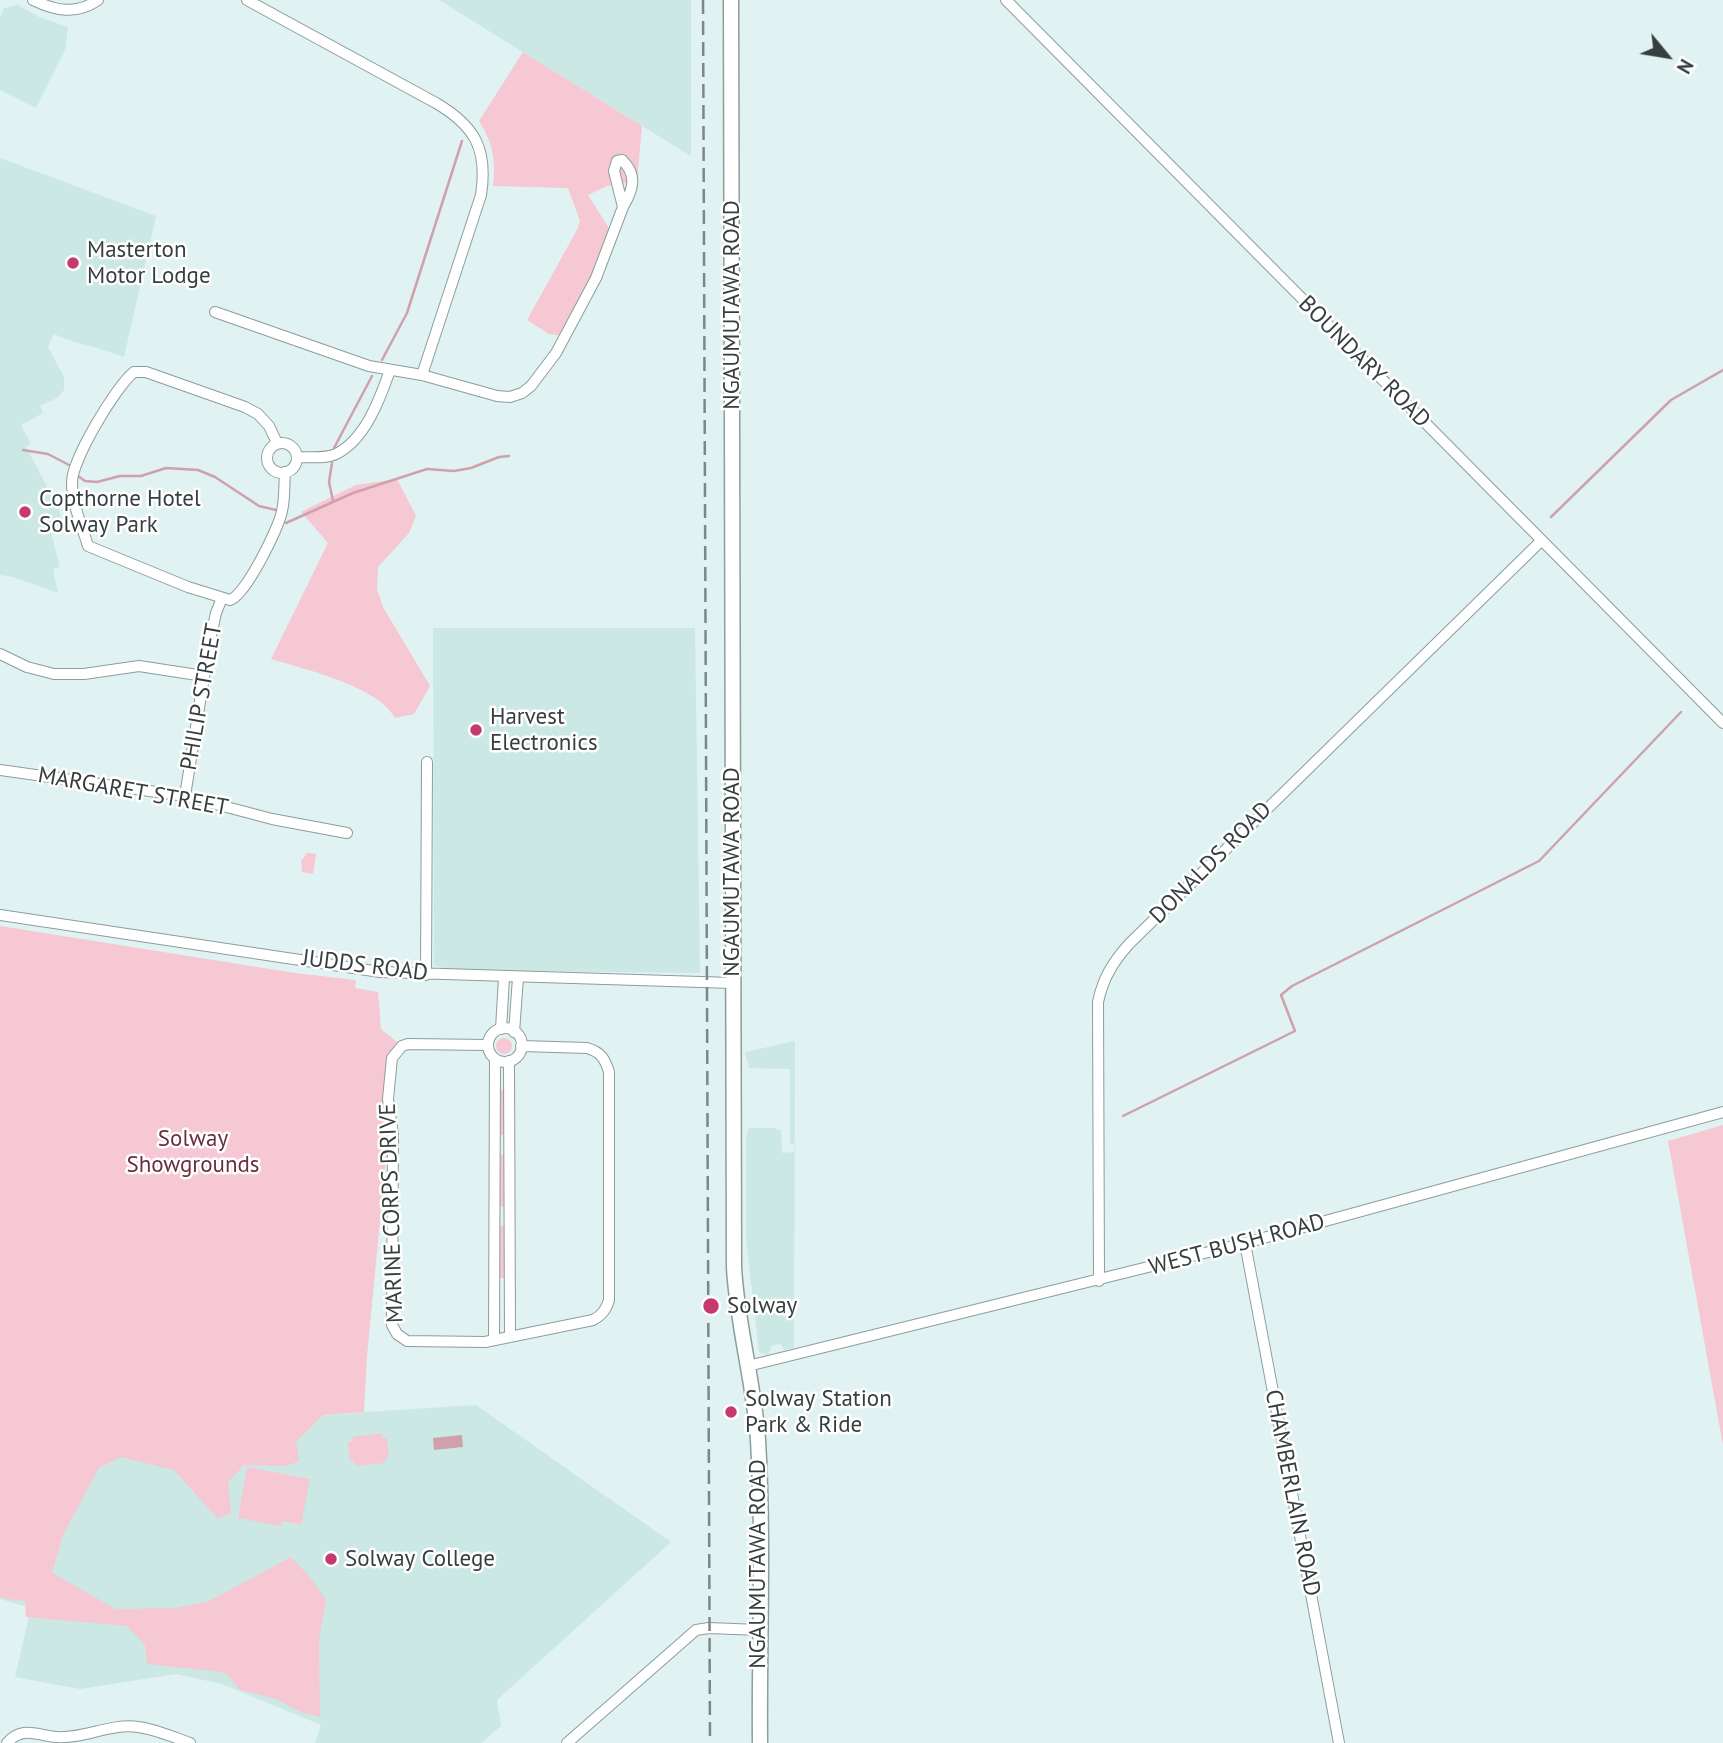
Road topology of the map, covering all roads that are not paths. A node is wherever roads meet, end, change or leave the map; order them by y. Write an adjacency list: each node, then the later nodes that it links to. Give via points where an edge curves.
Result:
1 (33, 0): 2 (street, via 74,11)
2 (99, 0)
3 (247, 0): 9 (street, via 436,103 473,132 484,171 481,195)
4 (731, 0): 26 (main road, NGAUMUTAWA ROAD)
5 (1006, 0): 13 (street, BOUNDARY ROAD)
6 (623, 206): 9 (street, via 583,306 531,386 510,397 497,397)
7 (215, 312): 8 (street, via 341,358)
8 (390, 370): 9 (street); 11 (street, via 380,397 349,445 334,455)
9 (422, 375)
10 (277, 443): 11 (street, via 291,445); 12 (street, via 266,459 275,471); 14 (street, via 264,420 245,407 146,372 134,372 116,391 72,475 73,496 88,546)
11 (297, 457): 12 (street)
12 (285, 472): 14 (street, via 283,510 273,537 240,594 235,599)
13 (1541, 541): 17 (street, BOUNDARY ROAD); 39 (street, DONALDS ROAD, via 1113,963 1098,1002)
14 (222, 598): 16 (street, PHILIP STREET)
15 (0, 654): 16 (street, via 54,674 139,666)
16 (204, 676): 20 (street, PHILIP STREET)
17 (1723, 723)
18 (428, 762): 23 (street)
19 (0, 770): 20 (street, MARGARET STREET)
20 (185, 796): 21 (street, MARGARET STREET)
21 (347, 834)
22 (0, 915): 23 (street, JUDDS ROAD)
23 (426, 975): 24 (street, JUDDS ROAD)
24 (504, 977): 25 (street, JUDDS ROAD); 27 (street)
25 (518, 978): 26 (street, JUDDS ROAD); 28 (street)
26 (733, 983): 44 (main road, NGAUMUTAWA ROAD, via 734,1267)
27 (501, 1029): 28 (street); 29 (street, via 492,1034)
28 (514, 1032): 30 (street)
29 (488, 1045): 31 (street); 43 (street, MARINE CORPS DRIVE, via 408,1044 392,1058 388,1099 393,1135 392,1325 407,1342)
30 (522, 1046): 32 (street); 42 (street, MARINE CORPS DRIVE, via 587,1048 606,1061 609,1300 593,1320)
31 (495, 1059): 32 (street); 34 (street)
32 (509, 1061): 35 (street)
33 (1723, 1112): 38 (street, WEST BUSH ROAD)
34 (495, 1145): 35 (street); 36 (street)
35 (508, 1145): 37 (street)
36 (494, 1216): 37 (street); 41 (street)
37 (508, 1216): 40 (street)
38 (1245, 1243): 39 (street, WEST BUSH ROAD); 50 (street, CHAMBERLAIN ROAD)
39 (1099, 1281): 44 (street, WEST BUSH ROAD)
40 (508, 1287): 41 (street); 42 (street)
41 (495, 1288): 43 (street)
42 (510, 1337): 43 (street, MARINE CORPS DRIVE)
43 (494, 1340)
44 (748, 1366): 45 (main road, NGAUMUTAWA ROAD, via 758,1440)
45 (759, 1630): 48 (street, via 696,1630); 49 (main road, NGAUMUTAWA ROAD)
46 (7, 1743): 47 (street, via 20,1732 56,1738 137,1726)
47 (190, 1743)
48 (567, 1743)
49 (760, 1743)
50 (1339, 1743)

